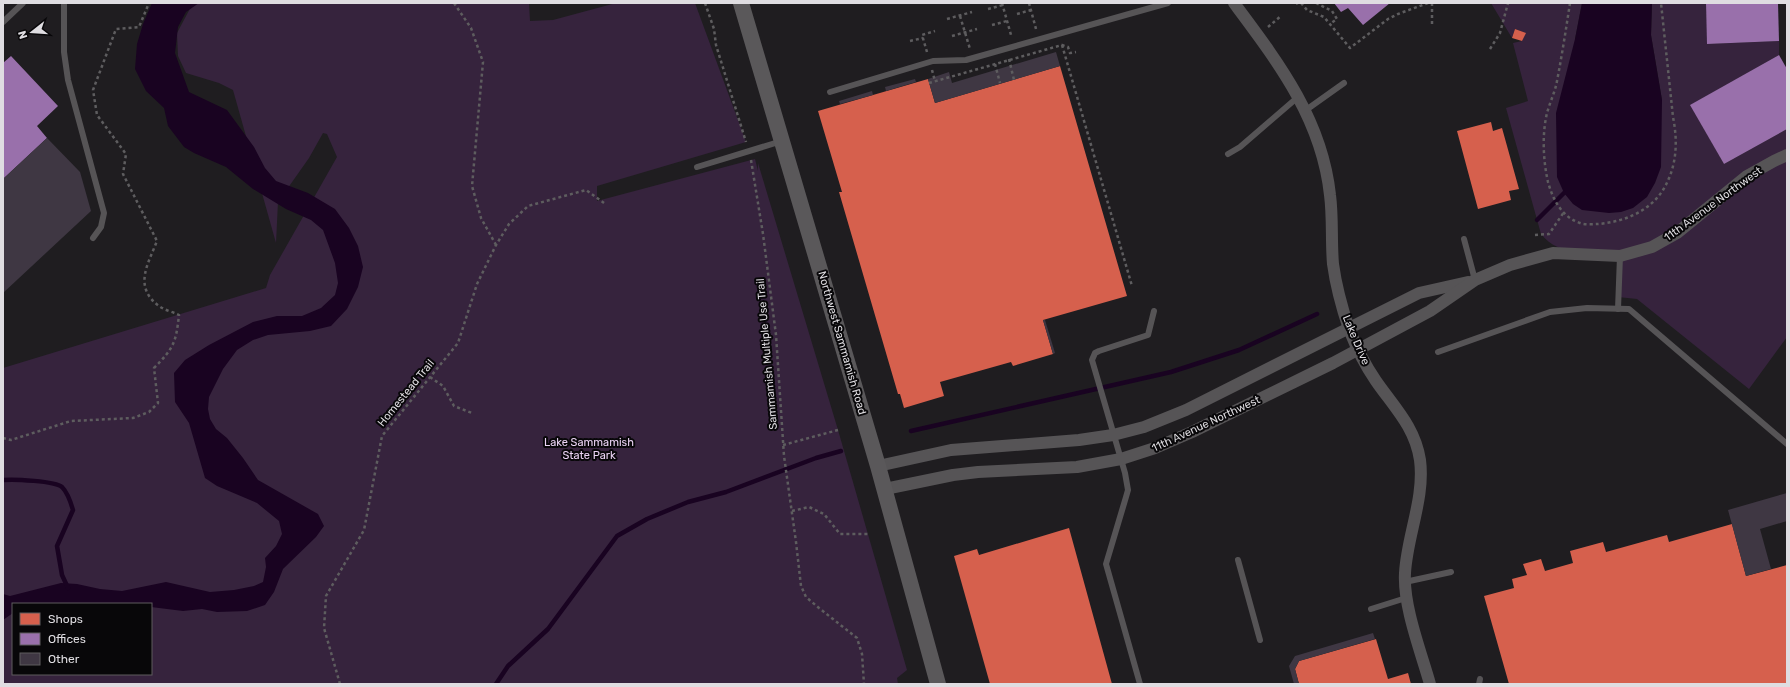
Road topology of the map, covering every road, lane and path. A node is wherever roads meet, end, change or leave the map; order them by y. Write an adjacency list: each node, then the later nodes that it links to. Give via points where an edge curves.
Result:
1 (23, 3): 26 (lane)
2 (64, 3): 63 (lane, via 64,52 68,80 104,214 101,227)
3 (149, 3): 78 (path, via 139,27 116,28 92,90 97,115 126,154 123,174 157,241 143,277 146,292 159,306 179,315 171,349 154,368 158,403 150,412 133,418 71,421 10,440)
4 (454, 3): 65 (path, via 471,28 483,62 472,186 481,218)
5 (705, 3): 56 (path, Sammamish Multiple Use Trail)
6 (741, 3): 55 (main road, Northwest Sammamish Road)
7 (1029, 3): 19 (path)
8 (1168, 3): 52 (lane, via 966,60 933,61)
9 (1234, 3): 53 (street, Lake Drive)
10 (1301, 3): 27 (path, via 1307,10 1324,17)
11 (1316, 3): 27 (path, via 1332,12 1337,19)
12 (1428, 3): 27 (path, via 1388,19 1350,48)
13 (1432, 3): 30 (path)
14 (1508, 3): 41 (path, via 1500,33)
15 (1570, 3): 61 (path, via 1557,83 1546,115 1544,136 1548,180 1554,200)
16 (1661, 3): 61 (path, via 1676,133 1676,156 1670,177 1647,208 1620,220 1581,224)
17 (1002, 4): 18 (path); 25 (path)
18 (988, 9)
19 (1031, 10): 21 (path); 32 (path)
20 (972, 12): 22 (path)
21 (1017, 14)
22 (960, 16): 24 (path); 34 (path)
23 (1281, 16): 29 (path)
24 (947, 19)
25 (1007, 21): 28 (path); 35 (path)
26 (3, 22)
27 (1330, 24)
28 (992, 25)
29 (1268, 27)
30 (1432, 27)
31 (977, 29): 34 (path)
32 (1036, 29)
33 (935, 31): 37 (path, via 922,35)
34 (965, 32): 36 (path); 40 (path)
35 (1011, 35)
36 (952, 36)
37 (923, 38): 38 (path); 42 (path)
38 (910, 41)
39 (1062, 45): 43 (path, via 1068,47 1070,53); 44 (path); 68 (path)
40 (970, 49)
41 (1490, 49)
42 (927, 52)
43 (1076, 52)
44 (1008, 60): 45 (path); 47 (path)
45 (995, 64): 48 (path); 51 (path)
46 (932, 70): 48 (path)
47 (1014, 80)
48 (935, 81): 49 (path)
49 (929, 83)
50 (1344, 83): 54 (lane)
51 (1000, 84)
52 (830, 92)
53 (1298, 97): 54 (street, Lake Drive); 57 (lane, via 1240,147)
54 (1306, 110): 71 (street, Lake Drive, via 1325,164 1330,194 1333,264)
55 (782, 141): 56 (lane); 82 (main road, Northwest Sammamish Road)
56 (749, 151): 59 (lane); 80 (path, Sammamish Multiple Use Trail, via 776,335)
57 (1228, 154)
58 (1787, 155): 66 (street, 11th Avenue Northwest, via 1747,176 1666,240 1652,247)
59 (697, 167)
60 (604, 203): 65 (path, Homestead Trail, via 586,190 528,206 509,224)
61 (1564, 212): 62 (path, via 1548,234)
62 (1535, 235)
63 (93, 238)
64 (1464, 239): 67 (lane)
65 (496, 245): 74 (path, Homestead Trail, via 477,284 458,343)
66 (1620, 256): 67 (street, 11th Avenue Northwest, via 1553,253 1510,265); 69 (lane)
67 (1475, 280): 71 (street, 11th Avenue Northwest, via 1419,293); 72 (street, 11th Avenue Northwest, via 1430,311)
68 (1132, 286)
69 (1618, 309): 73 (lane, via 1588,308 1550,312); 79 (lane, via 1629,309)
70 (1154, 311): 77 (lane, via 1148,335 1099,351 1093,356 1092,363)
71 (1349, 328): 72 (street, Lake Drive); 77 (street, 11th Avenue Northwest, via 1186,410 1144,427)
72 (1358, 350): 81 (street, 11th Avenue Northwest, via 1179,438); 88 (street, Lake Drive, via 1376,381 1407,422 1418,448 1419,490)
73 (1438, 352)
74 (430, 377): 75 (path, via 443,386 454,406); 92 (path, Homestead Trail, via 382,436 364,530 326,596 324,628)
75 (472, 413)
76 (838, 430): 80 (path)
77 (1113, 435): 81 (lane); 82 (street, 11th Avenue Northwest, via 1049,443 951,450)
78 (3, 438)
79 (1787, 444)
80 (783, 445): 84 (path, Sammamish Multiple Use Trail)
81 (1121, 459): 83 (street, 11th Avenue Northwest, via 1077,467 953,475); 95 (lane, via 1128,490 1106,564)
82 (878, 466): 83 (main road, Northwest Sammamish Road)
83 (885, 489): 94 (main road, Northwest Sammamish Road)
84 (792, 511): 85 (path, via 809,507 824,514 840,534); 93 (path, Sammamish Multiple Use Trail, via 801,586 806,597 857,638 862,654)
85 (868, 534)
86 (1238, 560): 91 (lane)
87 (1451, 572): 88 (lane)
88 (1405, 582): 89 (street, Lake Drive)
89 (1406, 598): 90 (lane); 96 (street, Lake Drive)
90 (1371, 609)
91 (1260, 640)
92 (340, 684)
93 (864, 684)
94 (938, 684)
95 (1140, 684)
96 (1430, 684)

